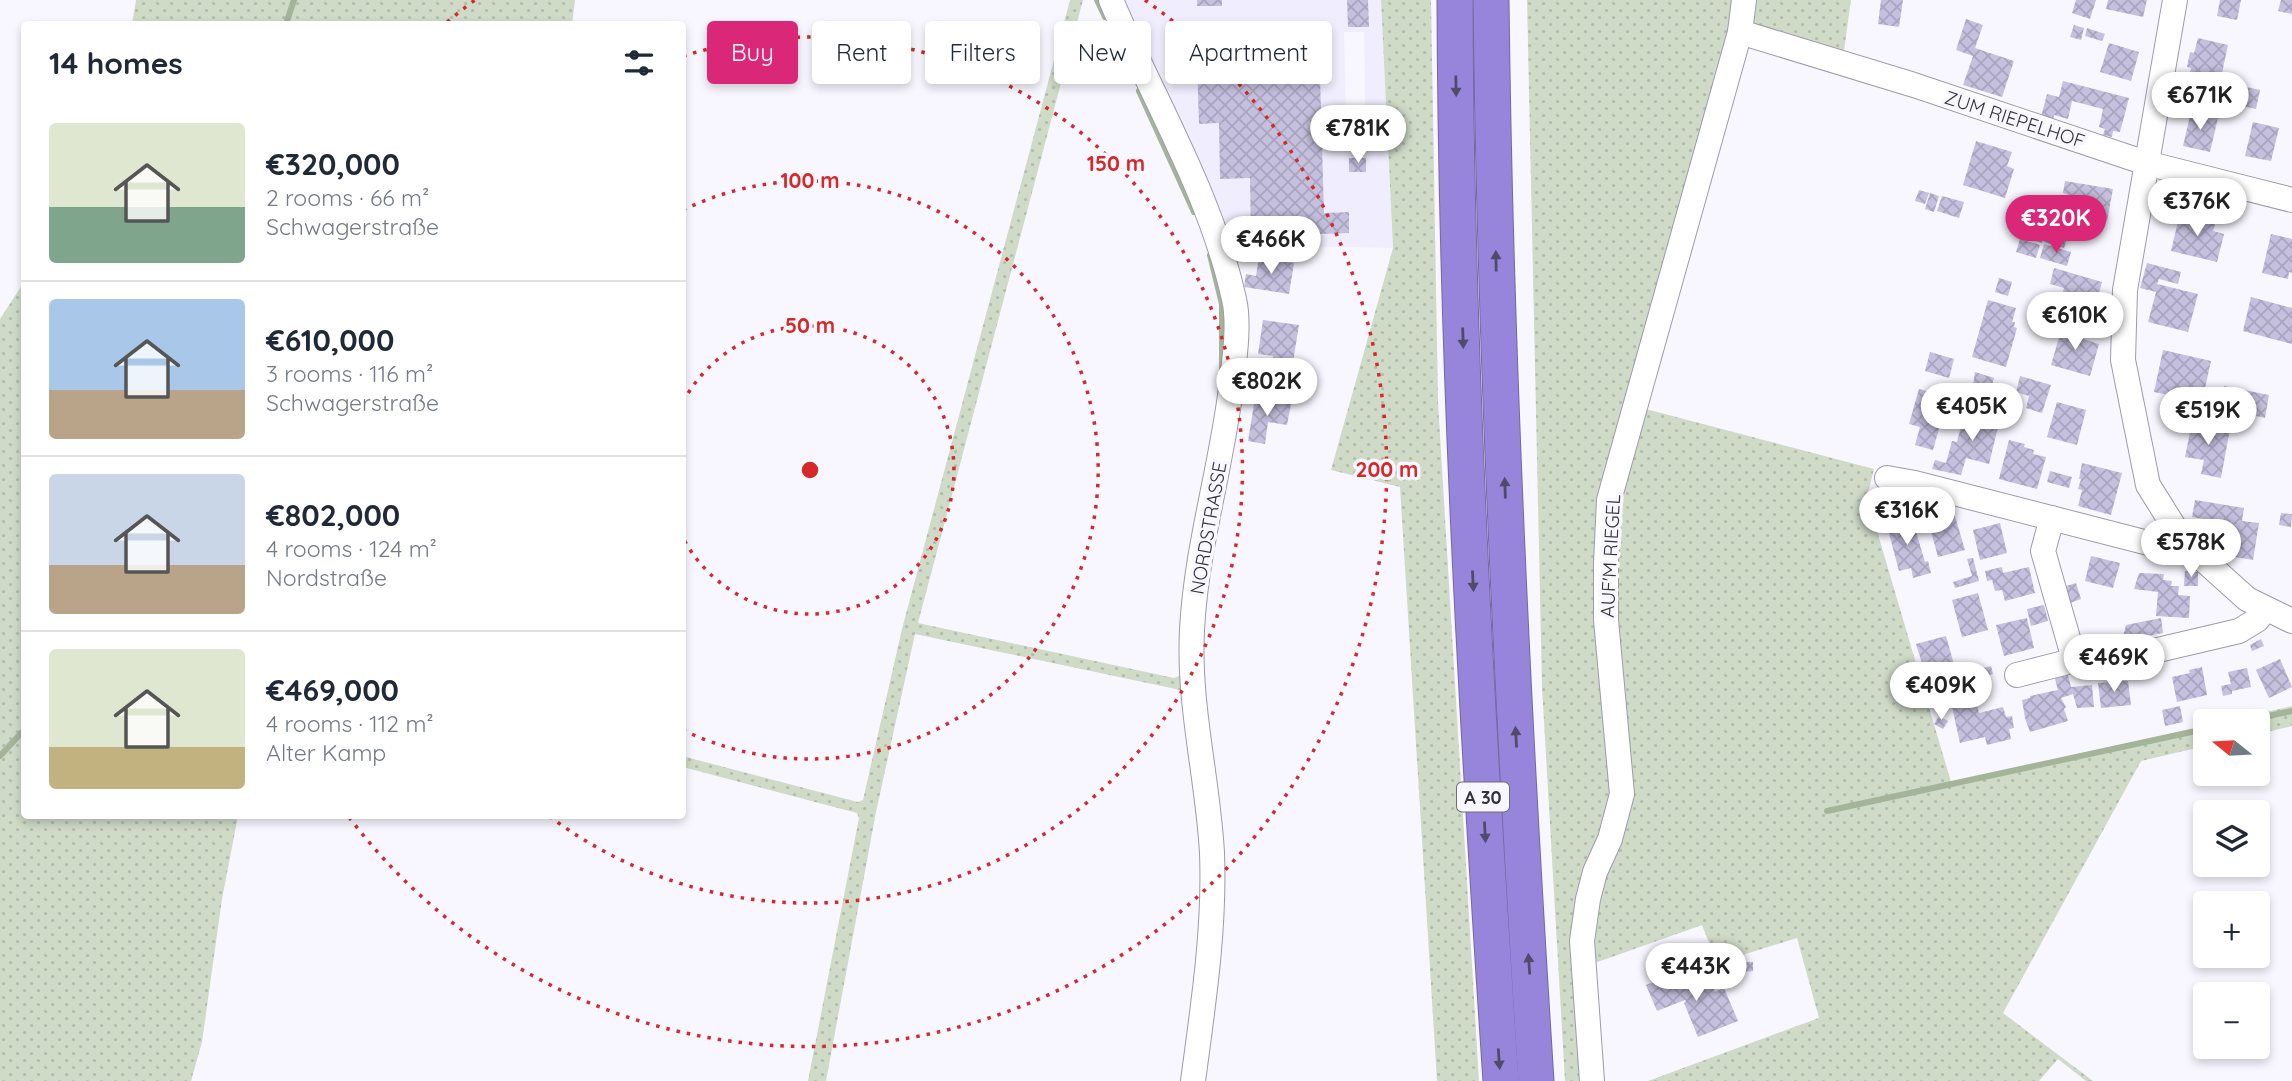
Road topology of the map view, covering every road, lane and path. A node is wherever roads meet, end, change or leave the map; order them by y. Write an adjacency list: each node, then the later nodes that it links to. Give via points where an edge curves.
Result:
1 (1111, 0): 17 (street, NORDSTRASSE, via 1213,222 1235,302 1235,355 1226,430 1195,587 1192,632 1193,686 1212,852 1211,934)
2 (1501, 0): 6 (highway)
3 (1744, 0): 7 (street, AUF'M RIEGEL)
4 (2175, 0): 8 (street)
5 (1451, 6): 18 (highway, A 30, one-way to 18, via 1470,526)
6 (1491, 17): 19 (highway, A 30, one-way to 6, via 1508,567)
7 (1740, 32): 8 (street, ZUM RIEPELHOF); 20 (street, AUF'M RIEGEL, via 1609,500 1606,620 1622,794 1595,872 1582,941)
8 (2146, 163): 9 (street, ZUM RIEPELHOF); 12 (street, via 2125,290 2123,360 2148,485)
9 (2292, 200)
10 (1887, 478): 11 (street)
11 (2052, 518): 12 (street, via 2152,544); 15 (street, via 2043,551)
12 (2178, 533): 13 (street, via 2247,599)
13 (2266, 609): 14 (street); 15 (street, via 2239,631 2141,654)
14 (2292, 621)
15 (2074, 659): 16 (street)
16 (2017, 676)
17 (1193, 1081)
18 (1501, 1081)
19 (1536, 1081)
20 (1592, 1081)

